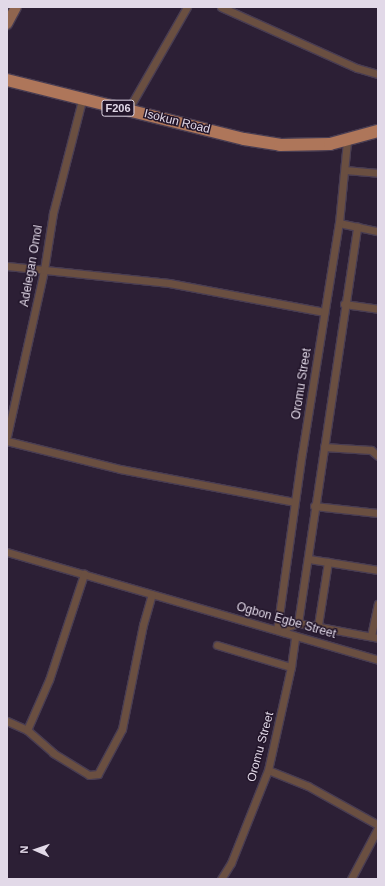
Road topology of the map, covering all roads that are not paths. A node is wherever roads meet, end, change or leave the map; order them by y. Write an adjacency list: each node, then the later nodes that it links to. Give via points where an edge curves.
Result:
1 (16, 7): 4 (street)
2 (187, 7): 8 (street)
3 (221, 7): 5 (street, via 357,68)
4 (7, 24)
5 (378, 74)
6 (7, 80): 7 (main road, Isokun Road / F206)
7 (82, 100): 8 (main road, Isokun Road / F206); 17 (street, Adelegan Omol, via 53,213)
8 (128, 110): 10 (main road, Isokun Road / F206, via 244,139 296,146)
9 (378, 131): 10 (main road, F206)
10 (347, 141): 11 (street, Oromu Street)
11 (345, 170): 12 (street); 13 (street, Oromu Street)
12 (378, 173)
13 (339, 223): 14 (street); 20 (street, Oromu Street)
14 (357, 226): 15 (street); 18 (street)
15 (378, 231)
16 (7, 266): 17 (street)
17 (44, 270): 20 (street, via 169,283); 21 (street, Adelegan Omol)
18 (344, 304): 19 (street); 23 (street)
19 (378, 309)
20 (324, 312): 25 (street, Oromu Street)
21 (7, 436)
22 (7, 441): 25 (street, via 163,478)
23 (324, 447): 24 (street, via 371,450); 26 (street)
24 (378, 456)
25 (294, 502): 37 (street, Oromu Street)
26 (314, 506): 27 (street); 29 (street)
27 (378, 513)
28 (7, 552): 32 (street)
29 (309, 559): 30 (street); 35 (street)
30 (328, 562): 31 (street); 36 (street)
31 (378, 570)
32 (84, 574): 33 (street); 44 (street, via 49,680)
33 (152, 594): 37 (street, Ogbon Egbe Street); 44 (street, via 143,625 122,729 98,774 89,776 59,757)
34 (378, 604): 39 (street)
35 (298, 623): 36 (street); 37 (street)
36 (318, 625): 39 (street)
37 (280, 631): 38 (street, Ogbon Egbe Street)
38 (294, 637): 41 (street, Ogbon Egbe Street, via 329,644); 42 (street, Oromu Street)
39 (374, 637)
40 (217, 645): 42 (street)
41 (378, 660)
42 (291, 667): 45 (street, Oromu Street)
43 (7, 720): 44 (street)
44 (27, 730)
45 (268, 770): 46 (street, via 308,786); 48 (street, Oromu Street, via 231,863)
46 (378, 825)
47 (378, 828): 49 (street)
48 (222, 879)
49 (351, 879)

